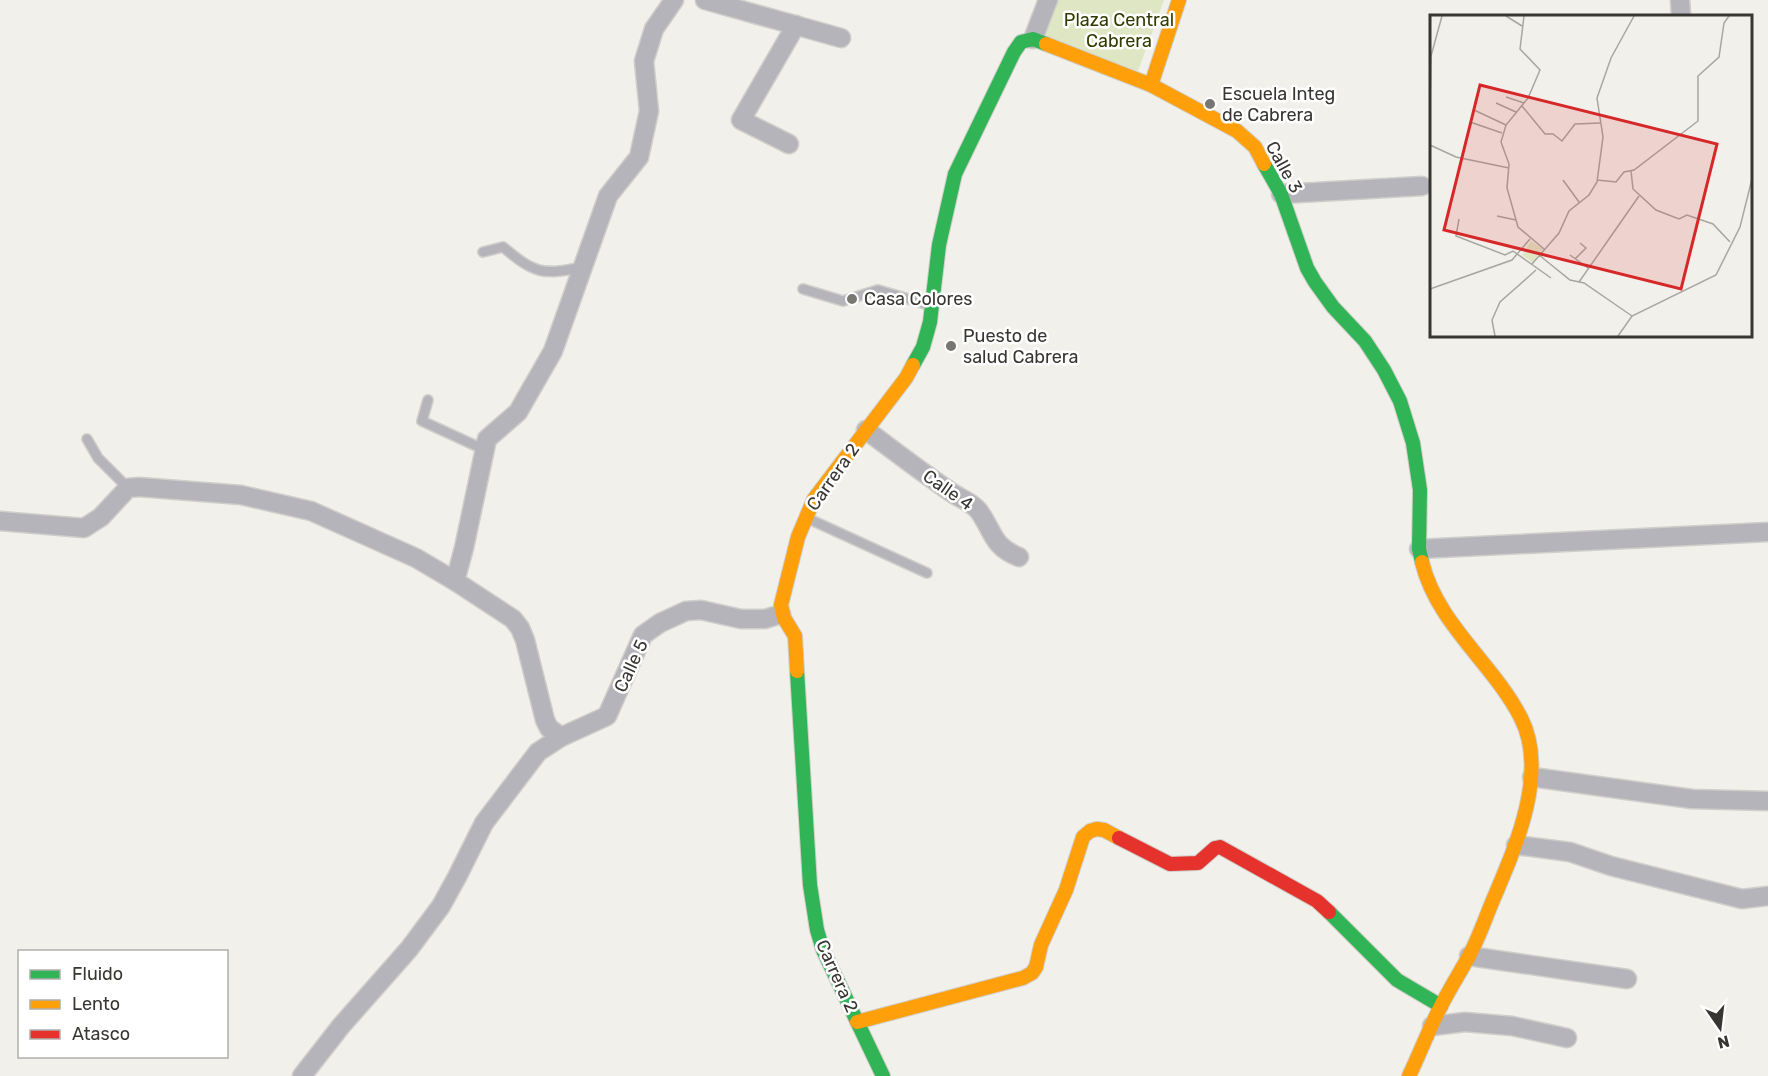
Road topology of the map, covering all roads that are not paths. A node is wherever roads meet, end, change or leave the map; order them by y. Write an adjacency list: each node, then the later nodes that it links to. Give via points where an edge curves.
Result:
1 (674, 0): 15 (street, via 654,29 644,61 649,111 639,157 608,196)
2 (705, 0): 7 (street)
3 (1048, 0): 9 (street, Carrera 2)
4 (1179, 0): 10 (street)
5 (1680, 0): 6 (street)
6 (1681, 15)
7 (796, 25): 8 (street); 11 (street, via 741,120)
8 (841, 38)
9 (1033, 39): 10 (street, Calle 3); 17 (street, Carrera 2, via 1021,42 1014,52 955,174 939,245)
10 (1151, 85): 13 (street, Calle 3, via 1237,131 1255,147)
11 (789, 144)
12 (1422, 186): 13 (street)
13 (1281, 194): 26 (street, Calle 3, via 1315,282 1365,341 1400,401 1413,443 1420,490)
14 (483, 252): 15 (lane, via 503,247 528,267 556,273)
15 (584, 266): 21 (street, via 553,351 518,412 487,439)
16 (803, 289): 17 (lane, via 843,301 878,290)
17 (932, 306): 19 (street, Carrera 2, via 923,347 906,378)
18 (428, 400): 21 (lane, via 422,421)
19 (866, 430): 23 (street, Carrera 2); 27 (street, Calle 4, via 953,494 969,501 995,542)
20 (87, 440): 22 (lane, via 98,458)
21 (485, 450): 29 (street)
22 (128, 488): 24 (street, via 101,517 84,528); 29 (street, via 242,495 311,511 416,558)
23 (805, 517): 28 (lane); 30 (street, Carrera 2)
24 (0, 521)
25 (1768, 532): 26 (street)
26 (1419, 549): 32 (street, Calle 3, via 1425,574 1446,615 1522,719 1531,745)
27 (1019, 557)
28 (927, 573)
29 (455, 581): 31 (street, via 513,619 520,628 545,720)
30 (781, 614): 31 (street, Calle 5, via 741,619 701,610 686,611 660,622 643,635 607,716); 39 (street, Carrera 2, via 795,636 810,885 817,930)
31 (561, 737): 42 (street, Calle 5, via 538,752 484,823 441,906)
32 (1532, 777): 33 (street, via 1692,799); 34 (street, Calle 3)
33 (1768, 801)
34 (1516, 845): 35 (street, via 1570,852 1742,899); 36 (street, Calle 3)
35 (1768, 896)
36 (1469, 956): 37 (street); 38 (street, Calle 3)
37 (1627, 979)
38 (1441, 1006): 39 (street, via 1396,980 1317,901 1228,850 1215,848 1198,863 1170,864 1095,828 1083,837 1032,973); 40 (street, Calle 3)
39 (857, 1022): 43 (street, Carrera 2)
40 (1431, 1026): 41 (street, via 1465,1022 1512,1026); 44 (street, Calle 3)
41 (1567, 1038)
42 (302, 1076)
43 (883, 1076)
44 (1409, 1076)

